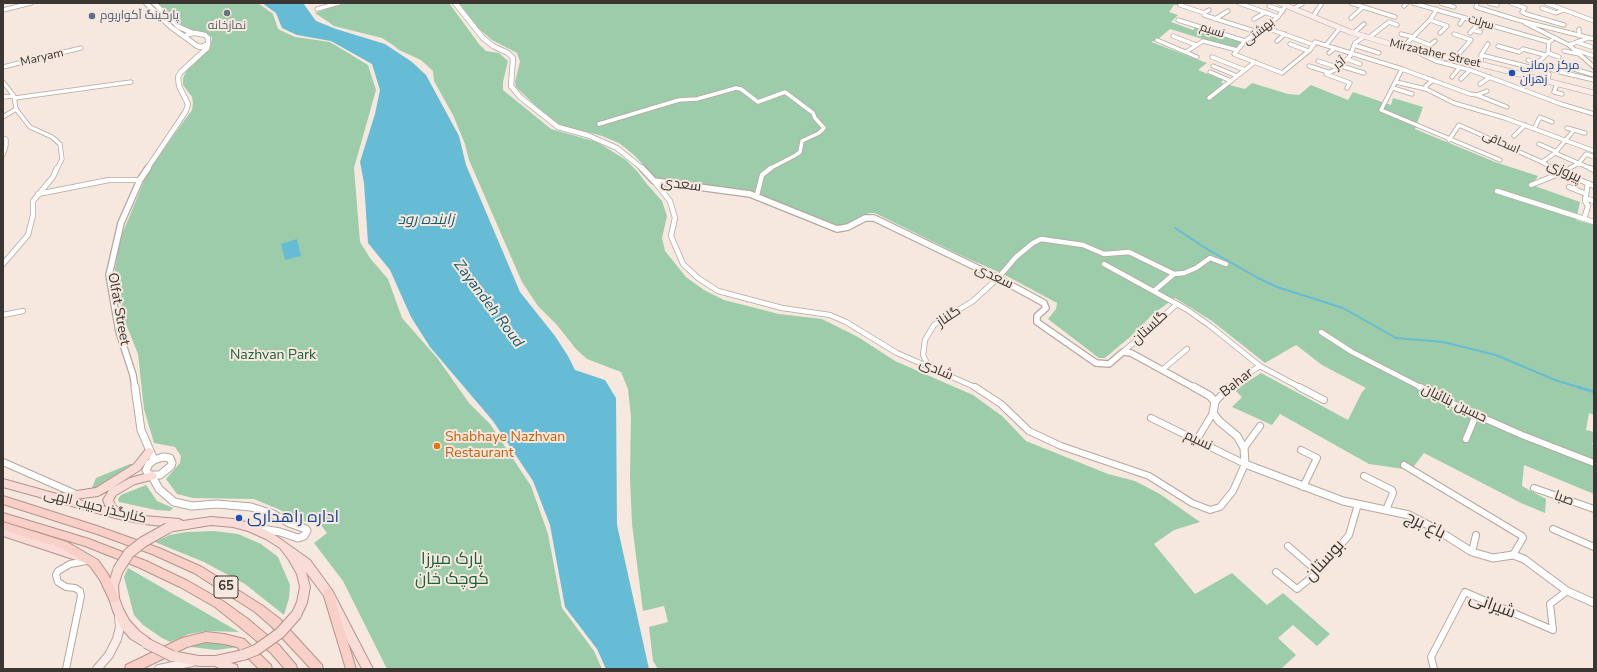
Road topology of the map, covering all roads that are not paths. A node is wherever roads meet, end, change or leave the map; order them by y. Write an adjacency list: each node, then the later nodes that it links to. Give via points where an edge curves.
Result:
1 (32, 3): 34 (street)
2 (146, 3): 69 (street)
3 (154, 3): 65 (street)
4 (339, 3): 31 (street)
5 (455, 3): 198 (street, via 483,38 513,58 511,86 520,97 558,127 587,135 617,148)
6 (1182, 3): 32 (street, via 1180,5)
7 (1239, 3): 39 (street)
8 (1280, 3): 18 (main road, Mirzataher Street)
9 (1322, 3): 41 (street)
10 (1351, 3): 26 (street)
11 (1407, 3): 23 (street)
12 (1414, 3): 27 (street, سرلت)
13 (1435, 3): 27 (street)
14 (1441, 3): 28 (street)
15 (1489, 3): 21 (street)
16 (1511, 3): 48 (street, via 1526,8 1522,12 1526,14)
17 (1546, 3): 36 (street)
18 (1286, 4): 25 (main road, Mirzataher Street); 38 (street, بهشتی); 62 (main road, Mirzataher Street)
19 (1302, 4): 25 (street)
20 (1476, 4): 29 (street); 51 (street)
21 (1497, 5)
22 (1269, 6): 38 (street)
23 (1404, 6)
24 (1198, 7): 32 (street)
25 (1296, 7): 41 (main road, Mirzataher Street)
26 (1363, 7): 43 (street); 44 (street)
27 (1430, 7): 33 (street, سرلت)
28 (1454, 7)
29 (1470, 7)
30 (1542, 8): 36 (street, via 1556,13)
31 (317, 9)
32 (1192, 9): 40 (street)
33 (1437, 9): 45 (street, سرلت); 50 (street)
34 (3, 10)
35 (1209, 10): 40 (street)
36 (1563, 10): 53 (street)
37 (1228, 11): 46 (street)
38 (1283, 11): 42 (street, بهشتی)
39 (1266, 12): 42 (street); 47 (street)
40 (1204, 13): 46 (street)
41 (1314, 15): 67 (main road, Mirzataher Street)
42 (1278, 17): 61 (street, بهشتی)
43 (1395, 17)
44 (1351, 18)
45 (1464, 18): 52 (street, سرلت); 55 (street)
46 (1215, 19): 66 (street)
47 (1254, 19)
48 (1544, 19): 57 (street); 59 (street)
49 (1178, 20): 85 (street, نسیم)
50 (1430, 20): 71 (street, via 1447,26); 80 (street)
51 (1519, 20): 57 (street); 81 (street)
52 (1479, 23): 58 (street); 88 (street, سرلت)
53 (1594, 23): 60 (street)
54 (1364, 24): 67 (street)
55 (1460, 24)
56 (1397, 25): 77 (street, via 1389,22)
57 (1538, 25): 78 (street)
58 (1476, 26): 63 (street); 68 (street, via 1471,31)
59 (1564, 26)
60 (1589, 26)
61 (1264, 27): 66 (street, بهشتی); 72 (street)
62 (1340, 28): 76 (main road, Mirzataher Street); 96 (street)
63 (1482, 28)
64 (1579, 29): 78 (street)
65 (186, 31): 69 (street); 70 (street)
66 (1257, 32): 85 (street, بهشتی)
67 (1356, 32): 77 (main road, Mirzataher Street)
68 (1480, 32)
69 (179, 33): 79 (street)
70 (195, 33): 79 (street); 90 (street, via 205,35)
71 (1440, 33)
72 (1285, 34): 86 (street); 95 (street)
73 (1401, 34): 80 (street)
74 (1454, 34): 120 (street, via 1472,40)
75 (1173, 36): 94 (street)
76 (1365, 36): 92 (street); 109 (main road, Mirzataher Street)
77 (1371, 36): 99 (main road, Mirzataher Street)
78 (1579, 36): 82 (street)
79 (185, 37): 98 (street)
80 (1413, 38): 87 (street, via 1430,45); 99 (street)
81 (1556, 38): 88 (street); 97 (street)
82 (1589, 38): 83 (street); 89 (street)
83 (1594, 39)
84 (1157, 40): 108 (street)
85 (1245, 41): 104 (street, بهشتی)
86 (1277, 41)
87 (1435, 41)
88 (1549, 42): 114 (street)
89 (1578, 42): 97 (street); 101 (street)
90 (208, 44): 98 (street); 127 (street, Olfat Street, via 202,54)
91 (1290, 44): 106 (street)
92 (1354, 44): 111 (street); 112 (street)
93 (1488, 44): 116 (street)
94 (1196, 45): 104 (street, via 1203,41); 108 (street)
95 (1314, 45): 96 (street, via 1315,42); 106 (street)
96 (1326, 45): 103 (street)
97 (1569, 45): 105 (street)
98 (199, 46): 127 (street, via 199,51)
99 (1404, 46): 109 (main road, Mirzataher Street)
100 (1498, 46): 114 (street, via 1518,52 1523,49)
101 (1591, 47)
102 (82, 48): 132 (street, Maryam)
103 (1335, 48): 110 (street); 111 (street)
104 (1237, 50): 125 (street, بهشتی, via 1234,54)
105 (1576, 50): 115 (street); 117 (street)
106 (1308, 51): 125 (street, بهشتی, via 1282,73)
107 (1564, 51): 115 (street)
108 (1186, 52): 118 (street)
109 (1420, 52): 113 (main road, Mirzataher Street); 134 (street)
110 (1329, 53)
111 (1353, 53): 122 (street, آذر); 137 (street)
112 (1378, 53)
113 (1432, 54): 120 (main road, Mirzataher Street); 159 (main road, Mirzataher Street)
114 (1547, 54): 121 (street); 129 (street)
115 (1579, 54): 135 (street)
116 (1481, 55): 126 (street); 136 (street)
117 (1594, 56)
118 (1197, 57)
119 (1212, 57): 139 (street)
120 (1456, 57): 126 (main road, Mirzataher Street)
121 (1559, 57)
122 (1347, 60): 128 (street); 133 (street, آذر)
123 (1528, 60): 129 (street)
124 (1318, 61): 133 (street)
125 (1255, 62): 139 (street)
126 (1481, 63): 144 (main road, Mirzataher Street)
127 (190, 64): 197 (street, Olfat Street, via 181,72 178,81 187,100 186,110)
128 (1360, 64)
129 (1537, 64): 136 (street); 152 (street)
130 (1213, 66): 146 (street)
131 (1309, 66): 142 (street)
132 (3, 67)
133 (1340, 67): 142 (street, آذر); 143 (street)
134 (1460, 67): 140 (street); 147 (street)
135 (1594, 67)
136 (1532, 68): 144 (street)
137 (1402, 69): 151 (street); 156 (street)
138 (1574, 69): 145 (street)
139 (1245, 70): 146 (street)
140 (1470, 70): 148 (street); 150 (street)
141 (1210, 72): 153 (street)
142 (1327, 73): 149 (street)
143 (1364, 73)
144 (1526, 74): 164 (main road, Mirzataher Street, via 1549,77)
145 (1594, 75)
146 (1237, 76): 153 (street)
147 (1452, 76)
148 (1490, 77): 158 (street); 173 (street)
149 (1338, 78): 157 (street); 160 (street, via 1350,83)
150 (1461, 79)
151 (1433, 80): 162 (street); 167 (street)
152 (1594, 80)
153 (1231, 81): 170 (street)
154 (3, 82): 169 (street)
155 (131, 82): 169 (street)
156 (1396, 82): 161 (street); 162 (street)
157 (1334, 84)
158 (1480, 84)
159 (1558, 84): 164 (main road, Mirzataher Street); 166 (street, via 1554,92)
160 (1347, 88)
161 (1393, 88): 165 (street); 184 (street, via 1381,110)
162 (1426, 89): 177 (street, via 1468,108)
163 (1487, 90): 167 (street)
164 (1594, 92)
165 (1412, 94)
166 (1562, 94)
167 (1477, 95): 171 (street)
168 (3, 97): 169 (street)
169 (15, 97): 172 (street)
170 (1209, 98)
171 (1507, 107)
172 (16, 109): 174 (street); 204 (street, via 30,127 52,137 60,144 62,159 53,177)
173 (1594, 114)
174 (3, 117)
175 (1552, 122): 179 (street, via 1540,117)
176 (599, 124): 205 (street, via 679,100 697,99 736,88 758,102 785,92 813,113 824,128 802,141 800,152 762,175)
177 (1525, 125): 179 (street); 182 (street)
178 (1567, 128): 180 (street)
179 (1534, 129): 185 (street)
180 (1574, 130): 181 (street); 185 (street, پیروزی)
181 (1585, 133)
182 (1514, 136)
183 (3, 138): 189 (street, via 6,139)
184 (1450, 140): 191 (street); 192 (street, اسحاقی, via 1459,125)
185 (1566, 141): 187 (street); 188 (street, پیروزی)
186 (1539, 144): 188 (street)
187 (1594, 151)
188 (1556, 152): 192 (street, پیروزی); 193 (street)
189 (3, 155)
190 (1594, 157): 193 (street, via 1586,154)
191 (1500, 160)
192 (1542, 162): 196 (street, پیروزی)
193 (1579, 163): 194 (street); 195 (street)
194 (1570, 168)
195 (1594, 170)
196 (1561, 173): 199 (street, پیروزی); 200 (street)
197 (140, 180): 204 (street, via 109,180); 235 (street, Olfat Street, via 121,222 109,275 119,332 133,375 141,430)
198 (654, 181): 205 (street, سعدی); 223 (street, شادی, via 670,201 675,218 671,236 683,264 698,278 718,291 782,308 830,315 897,353)
199 (1588, 183): 201 (street, پیروزی); 206 (street)
200 (1531, 185)
201 (1594, 186)
202 (1569, 187): 206 (street)
203 (1497, 191): 208 (street)
204 (38, 194): 210 (street, via 33,201 33,215 28,235)
205 (757, 195): 214 (street, سعدی, via 837,229 848,228 865,218 874,218)
206 (1586, 196): 207 (street); 208 (street, via 1588,206)
207 (1594, 201)
208 (1584, 219): 209 (street)
209 (1594, 222)
210 (3, 264)
211 (1104, 264): 215 (street)
212 (1226, 264): 213 (street, via 1210,258 1196,268)
213 (1174, 274): 214 (street, گلناز, via 1129,252 1104,254 1083,245 1042,239 1016,257); 215 (street)
214 (998, 278): 221 (street, سعدی, via 1044,303 1046,308 1037,316 1038,322 1096,364 1109,364); 223 (street, گلناز, via 973,301 934,325 925,340 923,355)
215 (1154, 291): 216 (street)
216 (1177, 304): 221 (street, گلستان); 222 (street, via 1209,325)
217 (23, 311): 218 (street)
218 (3, 314)
219 (1321, 332): 228 (street, حسین بنائیان, via 1352,352)
220 (1187, 349): 224 (street)
221 (1123, 352): 224 (street, via 1131,353)
222 (1260, 366): 225 (street); 226 (street, Bahar, via 1233,383)
223 (929, 367): 238 (street, شادی, via 972,385 1000,404 1029,431 1061,446 1149,476 1192,503 1210,510 1220,507 1233,491)
224 (1162, 370): 226 (street, via 1210,396)
225 (1324, 400)
226 (1215, 402): 227 (street)
227 (1214, 413): 232 (street); 233 (street, via 1219,421 1237,436)
228 (1476, 415): 231 (street); 237 (street, حسین بنائیان)
229 (1151, 418): 232 (street, نسیم)
230 (1260, 426): 233 (street)
231 (1466, 439)
232 (1196, 441): 238 (street, نسیم)
233 (1244, 448): 238 (street)
234 (1301, 450): 243 (street, via 1317,458)
235 (152, 456): 240 (street, via 146,470); 240 (street, via 170,458 172,463 164,472); 245 (main road, via 98,492)
236 (3, 462): 245 (street)
237 (1594, 463)
238 (1245, 464): 243 (street, باغ برج)
239 (1404, 465): 263 (street, via 1522,536)
240 (152, 476): 251 (main road, via 133,481 113,492 108,500 111,508); 255 (street, via 159,489 174,502 192,506 217,504 251,507 273,514 307,531 304,536 298,538)
241 (1364, 476): 250 (street, via 1392,490)
242 (3, 483): 246 (main road, کنارگذر حبیب الهی)
243 (1303, 487): 248 (street, باغ برج)
244 (1534, 488): 249 (street, صبا)
245 (76, 495): 246 (main road)
246 (55, 498): 251 (main road, کنارگذر حبیب الهی)
247 (3, 500): 281 (highway, 65, via 97,530 198,570 259,609 276,623)
248 (1358, 504): 250 (street, باغ برج); 266 (street, بوستان, via 1349,535)
249 (1594, 509)
250 (1386, 510): 262 (street, باغ برج, via 1409,515)
251 (119, 515): 253 (main road, کنارگذر حبیب الهی)
252 (3, 517): 280 (highway, 65, via 86,542 184,584 219,604 275,649)
253 (188, 524): 255 (main road, via 211,521); 269 (main road, bridge, via 168,528 129,553 118,570 113,586)
254 (3, 526): 264 (highway, via 64,546)
255 (250, 527): 259 (main road)
256 (1553, 529): 261 (street)
257 (3, 532): 264 (main road)
258 (1476, 535): 262 (street)
259 (283, 545): 268 (main road, via 306,563); 273 (main road, bridge, via 302,573 302,603 296,615 280,633 256,650)
260 (1288, 546): 266 (street)
261 (1594, 547)
262 (1472, 552): 263 (street, باغ برج, via 1493,558)
263 (1513, 555): 267 (street, via 1524,559)
264 (94, 563): 269 (highway); 274 (street, via 76,562 63,567 56,575 58,582 80,591 81,596)
265 (1276, 572): 266 (street, بوستان, via 1297,589)
266 (1318, 572)
267 (1567, 591): 270 (street); 284 (street, شیرانی, via 1550,604 1552,630 1464,592 1431,657)
268 (328, 593): 282 (highway); 283 (main road)
269 (114, 598): 271 (main road)
270 (1594, 603)
271 (118, 610): 272 (main road, bridge, via 125,624 146,643 172,656); 275 (main road, via 120,628 117,639 109,655)
272 (198, 661): 273 (main road); 277 (main road)
273 (215, 661): 278 (main road)
274 (66, 669)
275 (96, 669)
276 (130, 669): 279 (highway, via 186,642 206,637 240,643)
277 (159, 669)
278 (233, 669)
279 (268, 669)
280 (292, 669)
281 (318, 669)
282 (351, 669)
283 (368, 669)
284 (1434, 669)

